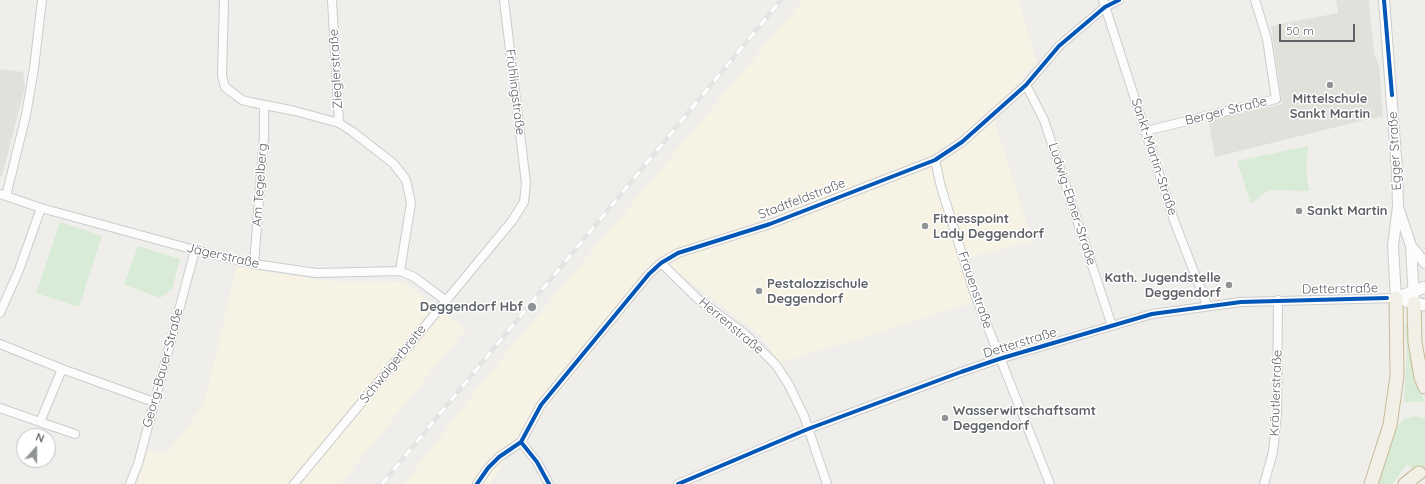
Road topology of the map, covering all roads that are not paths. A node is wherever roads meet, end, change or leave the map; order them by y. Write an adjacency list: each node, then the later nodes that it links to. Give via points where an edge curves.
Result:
1 (42, 0): 15 (street, via 26,115)
2 (224, 0): 10 (street, via 222,76 226,87 242,100)
3 (332, 0): 11 (street, Zieglerstraße)
4 (504, 0): 14 (street, Frühlingstraße)
5 (1119, 0): 8 (street, Stadtfeldstraße)
6 (1255, 0): 12 (street, Berger Straße, via 1266,39 1276,98)
7 (1384, 0): 16 (street, Egger Straße)
8 (1104, 3): 9 (street, Stadtfeldstraße, via 1059,46); 12 (street, Sankt-Martin-Straße)
9 (1026, 85): 13 (street, Stadtfeldstraße, via 962,142); 31 (street, Ludwig-Ebner-Straße, via 1044,120)
10 (264, 105): 11 (street); 21 (street, Am Tegelberg)
11 (339, 123): 23 (street, Zieglerstraße, via 394,164 406,180 411,203)
12 (1146, 131): 29 (street, Sankt-Martin-Straße, via 1175,223)
13 (935, 160): 22 (street, Stadtfeldstraße, via 770,224 678,253); 35 (street, Frauenstraße, via 972,285)
14 (526, 183): 27 (street, Schwaigerbreite, via 524,202 512,221)
15 (3, 195): 17 (street, Jägerstraße)
16 (1398, 206): 18 (street, Egger Straße); 25 (street, Egger Straße, via 1393,246)
17 (41, 208): 19 (street, Jägerstraße); 30 (street, via 20,270)
18 (1411, 246): 20 (street); 26 (street, Egger Straße)
19 (195, 250): 21 (street, Jägerstraße); 38 (street, Georg-Bauer-Straße)
20 (1425, 263)
21 (254, 264): 23 (street, Jägerstraße, via 316,273)
22 (661, 264): 41 (street, Herrenstraße, via 698,299 745,334 776,365 789,385); 43 (street, Stadtfeldstraße, via 649,274 540,405)
23 (400, 272): 27 (street, Jägerstraße, via 414,277)
24 (1425, 287): 26 (main road)
25 (1396, 298): 26 (main road); 28 (street, Detterstraße); 52 (highway, via 1397,376 1390,425)
26 (1417, 299): 34 (highway)
27 (445, 300): 45 (street, Schwaigerbreite)
28 (1278, 300): 29 (street, Detterstraße); 51 (street, Kräutlerstraße, via 1277,413 1273,452)
29 (1207, 305): 31 (street, Detterstraße, via 1152,314)
30 (0, 313)
31 (1112, 326): 35 (street, Detterstraße)
32 (1425, 336): 34 (highway)
33 (0, 344): 36 (street)
34 (1417, 353): 37 (highway)
35 (999, 359): 41 (street, Detterstraße); 50 (street, Frauenstraße)
36 (62, 369): 38 (street); 40 (street)
37 (1425, 387)
38 (154, 402): 44 (street, Georg-Bauer-Straße, via 138,464)
39 (0, 408): 40 (street)
40 (40, 422): 42 (street)
41 (808, 429): 48 (street, Detterstraße); 49 (street, Herrenstraße)
42 (75, 434)
43 (521, 442): 46 (street, via 488,468); 47 (street, via 537,462)
44 (130, 484)
45 (294, 484)
46 (477, 484)
47 (549, 484)
48 (678, 484)
49 (826, 484)
50 (1050, 484)
51 (1264, 484)
52 (1371, 484)
53 (1405, 484): 54 (highway, via 1419,473)
54 (1415, 484)

